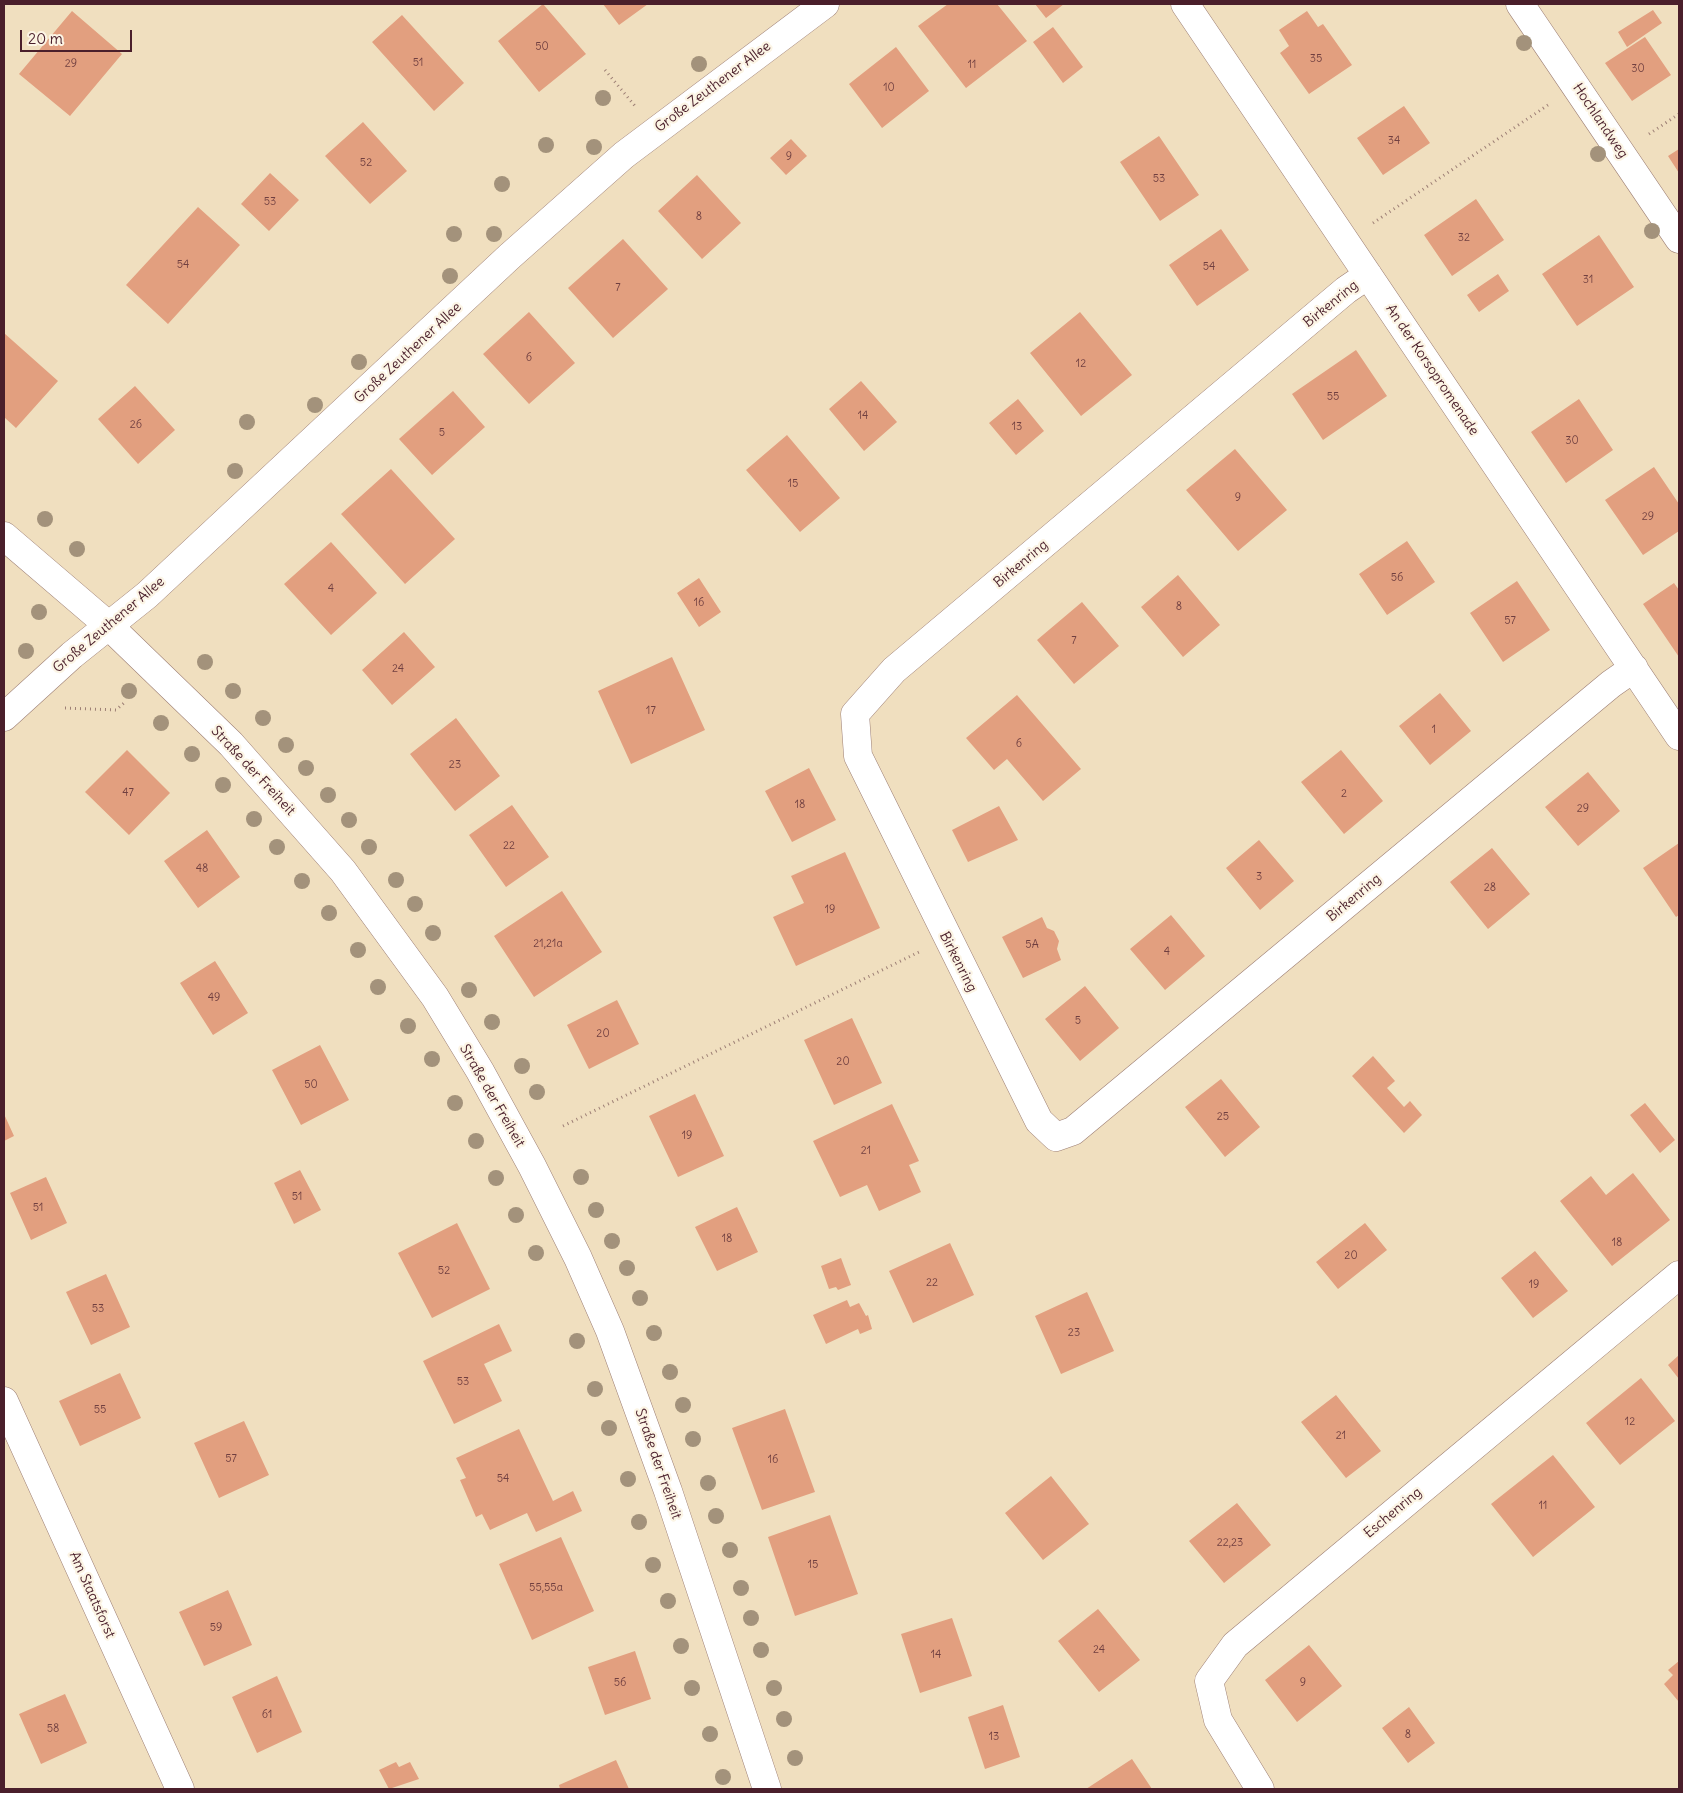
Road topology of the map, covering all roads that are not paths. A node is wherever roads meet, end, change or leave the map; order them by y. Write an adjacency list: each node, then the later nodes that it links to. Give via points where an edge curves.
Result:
1 (825, 4): 7 (street, Große Zeuthener Allee, via 624,155 510,256 147,595)
2 (1185, 4): 5 (street, An der Korsopromenade)
3 (1520, 4): 4 (street, Hochlandweg)
4 (1679, 239)
5 (1368, 275): 8 (street, An der Korsopromenade); 8 (street, Birkenring, via 1338,296 894,670 855,714 858,756 1039,1121 1056,1137 1073,1131)
6 (4, 536): 7 (street, Straße der Freiheit)
7 (108, 625): 9 (street, Große Zeuthener Allee); 14 (street, Straße der Freiheit, via 231,744 343,871 435,997 501,1109 574,1250 623,1362)
8 (1634, 668): 10 (street, An der Korsopromenade)
9 (4, 716)
10 (1679, 736)
11 (1679, 1276): 15 (street, Eschenring, via 1235,1645 1209,1681 1218,1720)
12 (4, 1401): 13 (street, Am Staatsforst)
13 (180, 1789)
14 (767, 1789)
15 (1260, 1789)

